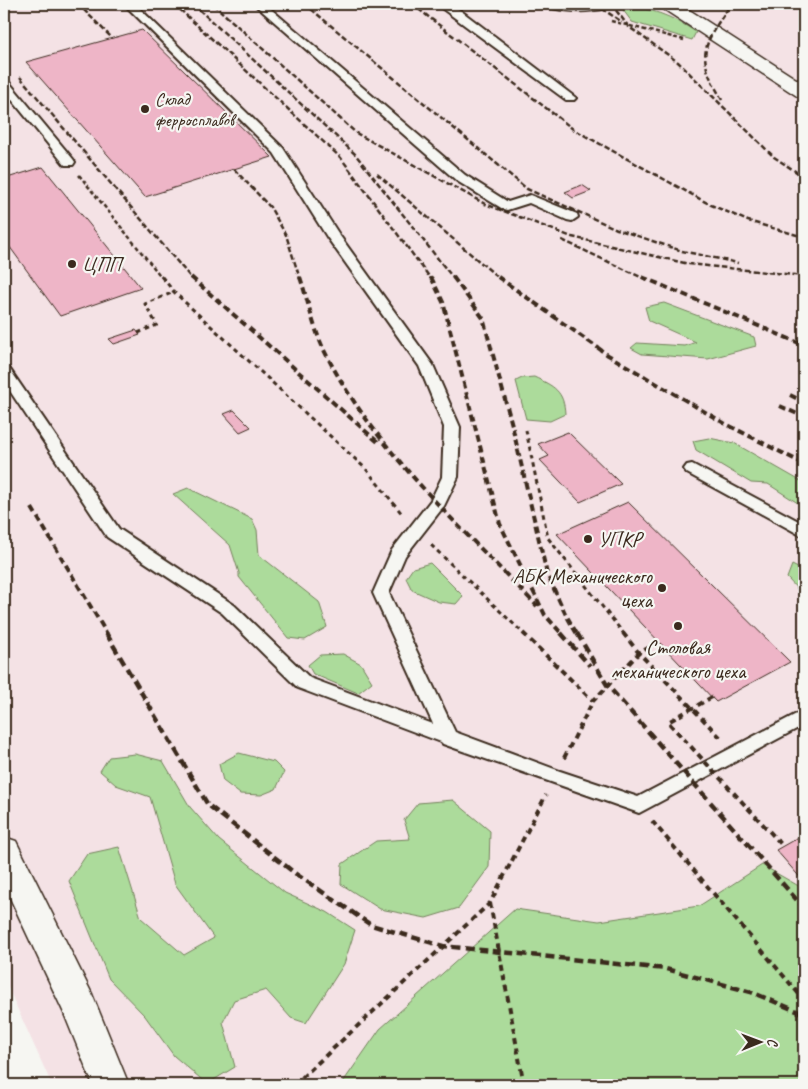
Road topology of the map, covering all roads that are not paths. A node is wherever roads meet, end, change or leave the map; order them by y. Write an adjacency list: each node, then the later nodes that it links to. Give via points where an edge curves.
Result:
1 (129, 4): 16 (lane, via 279,151 334,237 426,365 452,427 450,477 438,502 398,554 381,593)
2 (259, 4): 11 (lane, via 461,178 507,206 530,199)
3 (441, 4): 9 (lane)
4 (556, 4): 6 (street)
5 (668, 4): 8 (street)
6 (595, 6)
7 (4, 83): 10 (lane)
8 (804, 92)
9 (570, 98)
10 (69, 162)
11 (572, 217)
12 (4, 371): 16 (lane, via 114,533 228,609 304,683)
13 (692, 469): 14 (lane)
14 (804, 531)
15 (804, 716): 16 (lane, via 639,806)
16 (450, 738)
17 (4, 851): 18 (street, via 79,1006)
18 (111, 1085)

